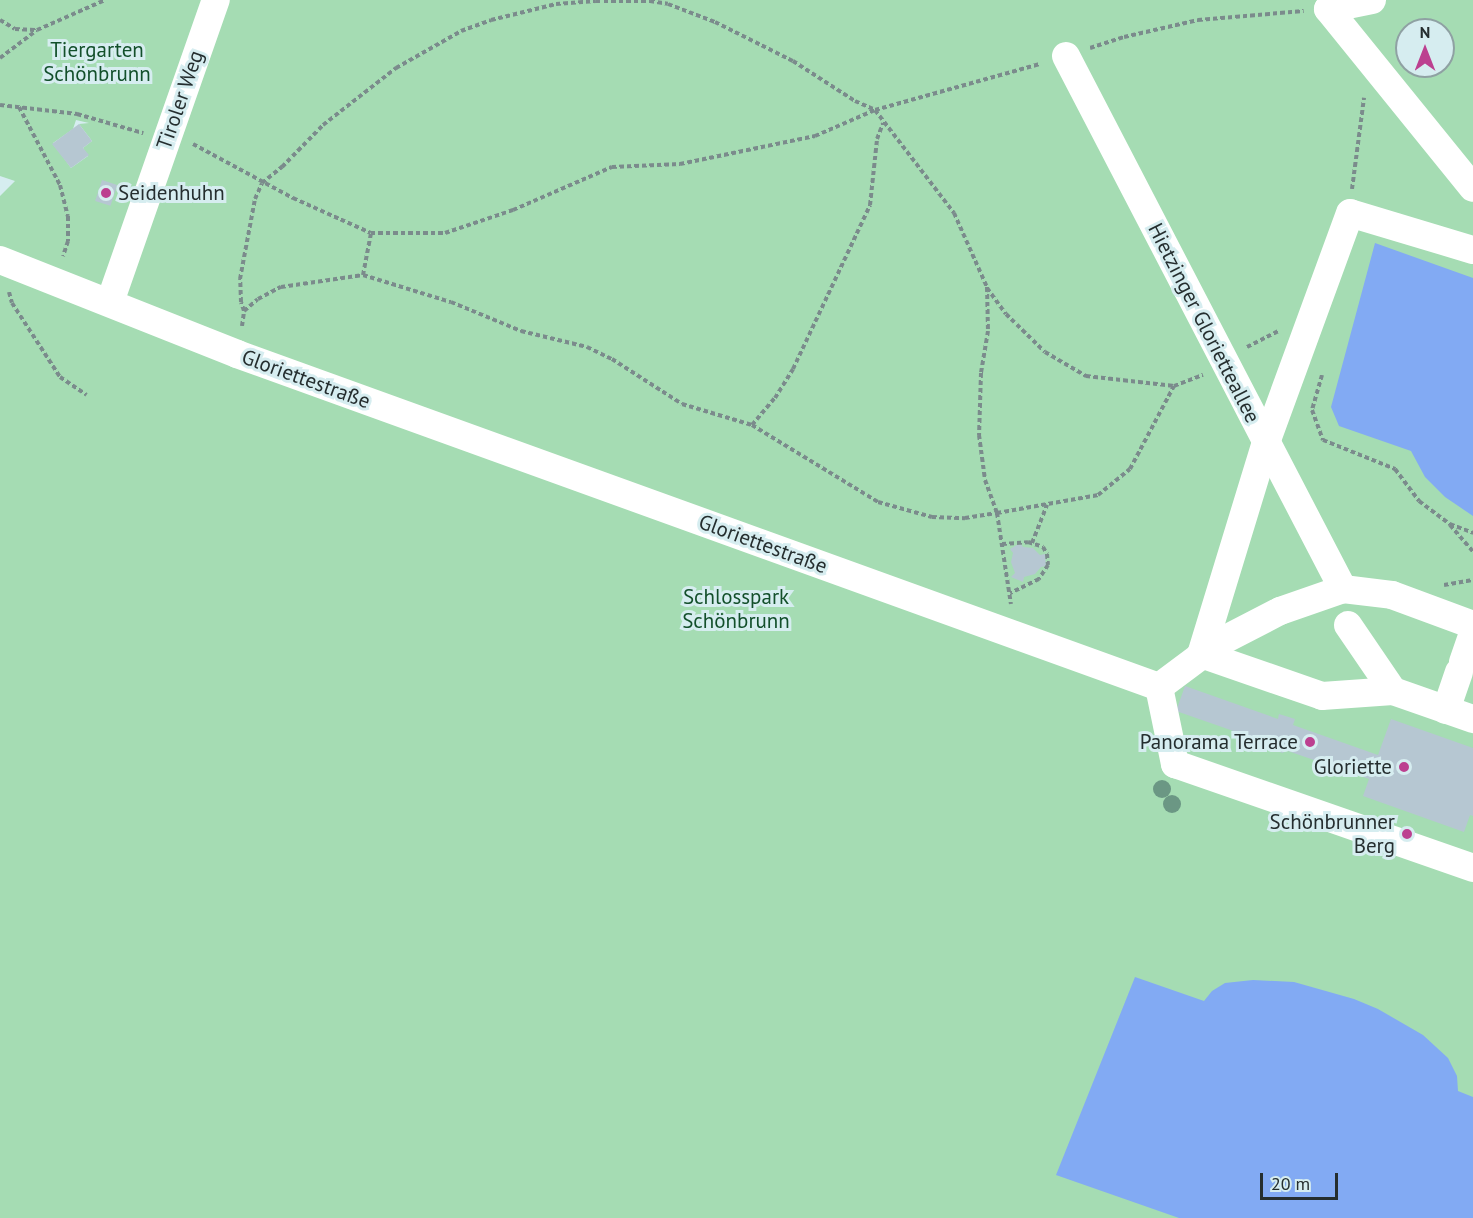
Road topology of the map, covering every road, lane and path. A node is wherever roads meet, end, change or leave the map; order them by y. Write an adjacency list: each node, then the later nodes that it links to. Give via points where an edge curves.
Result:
1 (105, 0): 6 (path)
2 (216, 0): 14 (street, Tiroler Weg)
3 (1372, 0): 4 (street)
4 (1328, 9): 7 (path, via 1198,20 1124,36); 9 (street)
5 (0, 20): 6 (path, via 15,29)
6 (37, 30): 8 (path)
7 (1066, 56): 12 (path); 28 (street, Hietzinger Glorietteallee)
8 (0, 58)
9 (1377, 72): 16 (street); 17 (path, via 1367,83)
10 (0, 105): 11 (path)
11 (19, 107): 14 (path, via 77,114); 22 (path, via 60,185 68,216 68,241)
12 (875, 110): 13 (path); 15 (path, via 749,39 668,4 597,0 556,4 491,20 422,52 323,124); 18 (path, via 815,136 748,152 680,164 612,168 513,210 445,233)
13 (883, 123): 23 (path, via 954,213); 32 (path, via 877,139 870,205 793,369)
14 (166, 141): 15 (path, via 188,141); 24 (street, Tiroler Weg)
15 (262, 183): 18 (path); 25 (path, via 240,279)
16 (1473, 188)
17 (1350, 213): 19 (street); 26 (street)
18 (371, 233): 21 (path)
19 (1473, 250)
20 (3, 261): 22 (street, Gloriettestraße); 31 (path, via 12,303 60,377)
21 (363, 275): 25 (path, via 281,287); 32 (path, via 451,302 521,331 587,347 682,404)
22 (54, 279): 24 (street, Gloriettestraße)
23 (987, 287): 30 (path, via 1006,314 1045,352 1086,376); 35 (path, via 988,331 981,373 979,435 985,480)
24 (110, 302): 27 (street, Gloriettestraße)
25 (244, 312): 27 (path)
26 (1314, 312): 28 (path); 33 (street)
27 (237, 354): 44 (street, Gloriettestraße)
28 (1224, 363): 30 (path); 33 (street, Hietzinger Glorietteallee)
29 (1325, 365): 36 (path, via 1312,410 1323,440 1395,468 1419,501)
30 (1174, 386): 34 (path, via 1130,468 1098,495)
31 (87, 395)
32 (752, 425): 35 (path, via 878,502 932,517 965,518)
33 (1266, 442): 42 (street, Hietzinger Glorietteallee); 46 (street)
34 (1047, 504): 35 (path); 38 (path)
35 (997, 513): 39 (path)
36 (1450, 524): 37 (path); 40 (path)
37 (1473, 533)
38 (1032, 543): 39 (path); 41 (path, via 1043,548 1048,565 1039,579)
39 (1002, 544): 41 (path)
40 (1473, 550)
41 (1010, 593): 44 (path, via 1011,605)
42 (1340, 605): 43 (street, via 1392,595); 46 (street, via 1280,611); 48 (street, Hietzinger Glorietteallee)
43 (1473, 625)
44 (1003, 631): 47 (street, Gloriettestraße)
45 (1473, 633): 49 (street)
46 (1201, 654): 47 (street); 48 (street, via 1322,696)
47 (1159, 687): 51 (street, via 1175,764)
48 (1393, 691): 49 (street)
49 (1446, 710): 50 (street)
50 (1473, 719)
51 (1473, 868)

